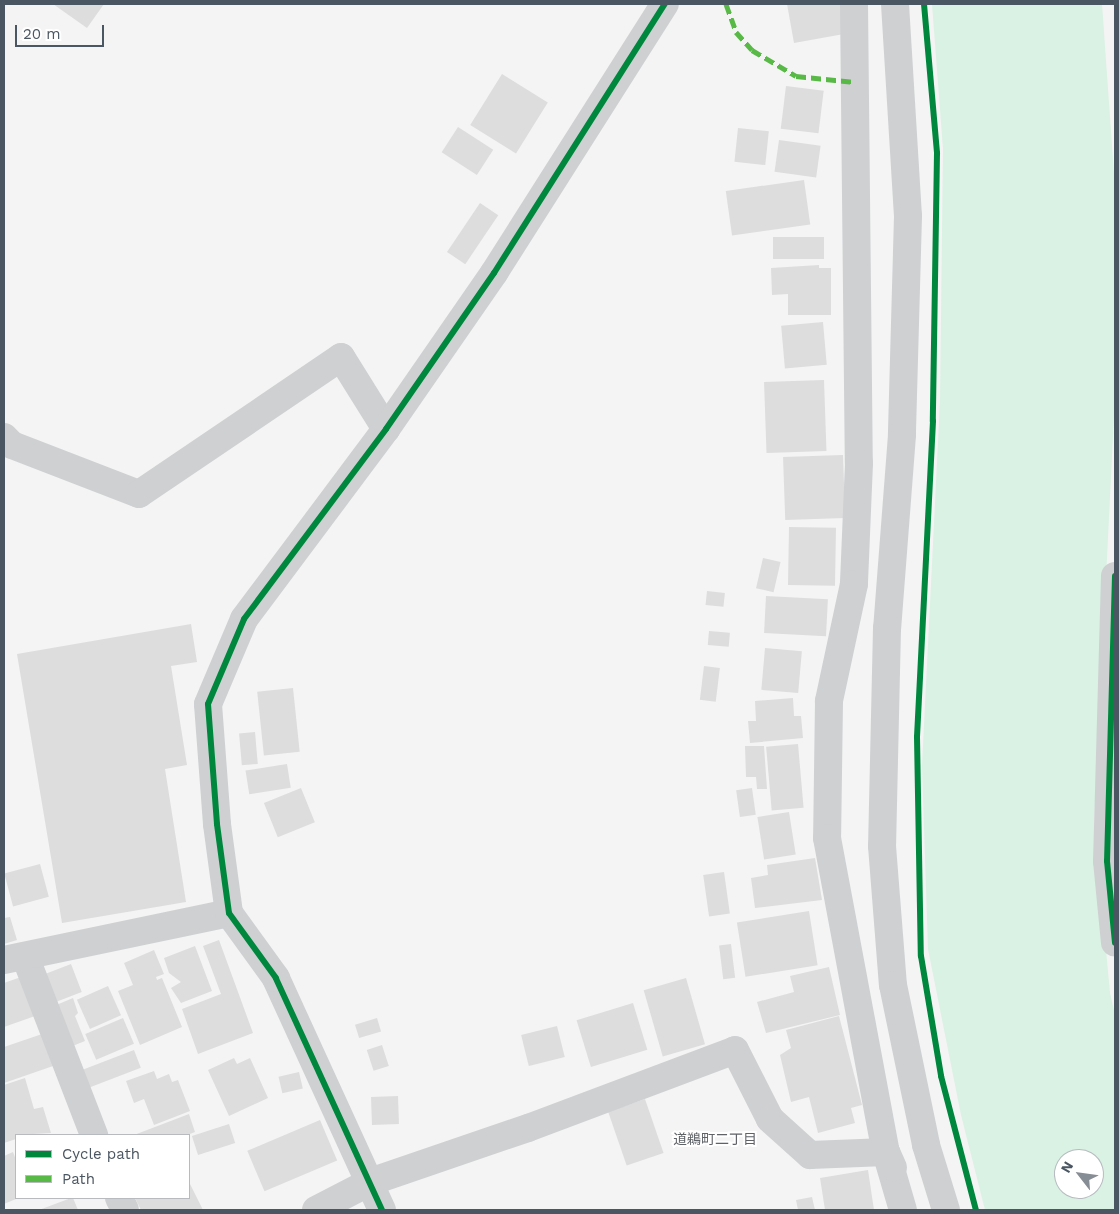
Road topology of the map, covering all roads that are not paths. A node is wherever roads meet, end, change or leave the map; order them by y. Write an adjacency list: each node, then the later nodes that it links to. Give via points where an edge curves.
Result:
1 (665, 4): 4 (street, via 494,273)
2 (854, 4): 11 (street, via 859,463 854,584 829,702 827,838)
3 (896, 4): 17 (street, via 908,216 902,435 886,628 882,846 893,985 926,1145)
4 (386, 429): 5 (street, via 341,358 139,494 12,445); 7 (street, via 244,619 208,704 217,824)
5 (4, 437)
6 (1115, 576): 8 (street, via 1107,861)
7 (229, 913): 9 (street); 12 (street, via 276,978)
8 (1115, 943)
9 (14, 958): 10 (street)
10 (94, 1134)
11 (886, 1152): 12 (street, via 810,1155 770,1119 735,1050 528,1128); 15 (street); 16 (street)
12 (370, 1182): 13 (street); 14 (street)
13 (316, 1210)
14 (382, 1210)
15 (903, 1210)
16 (913, 1210)
17 (946, 1210)

